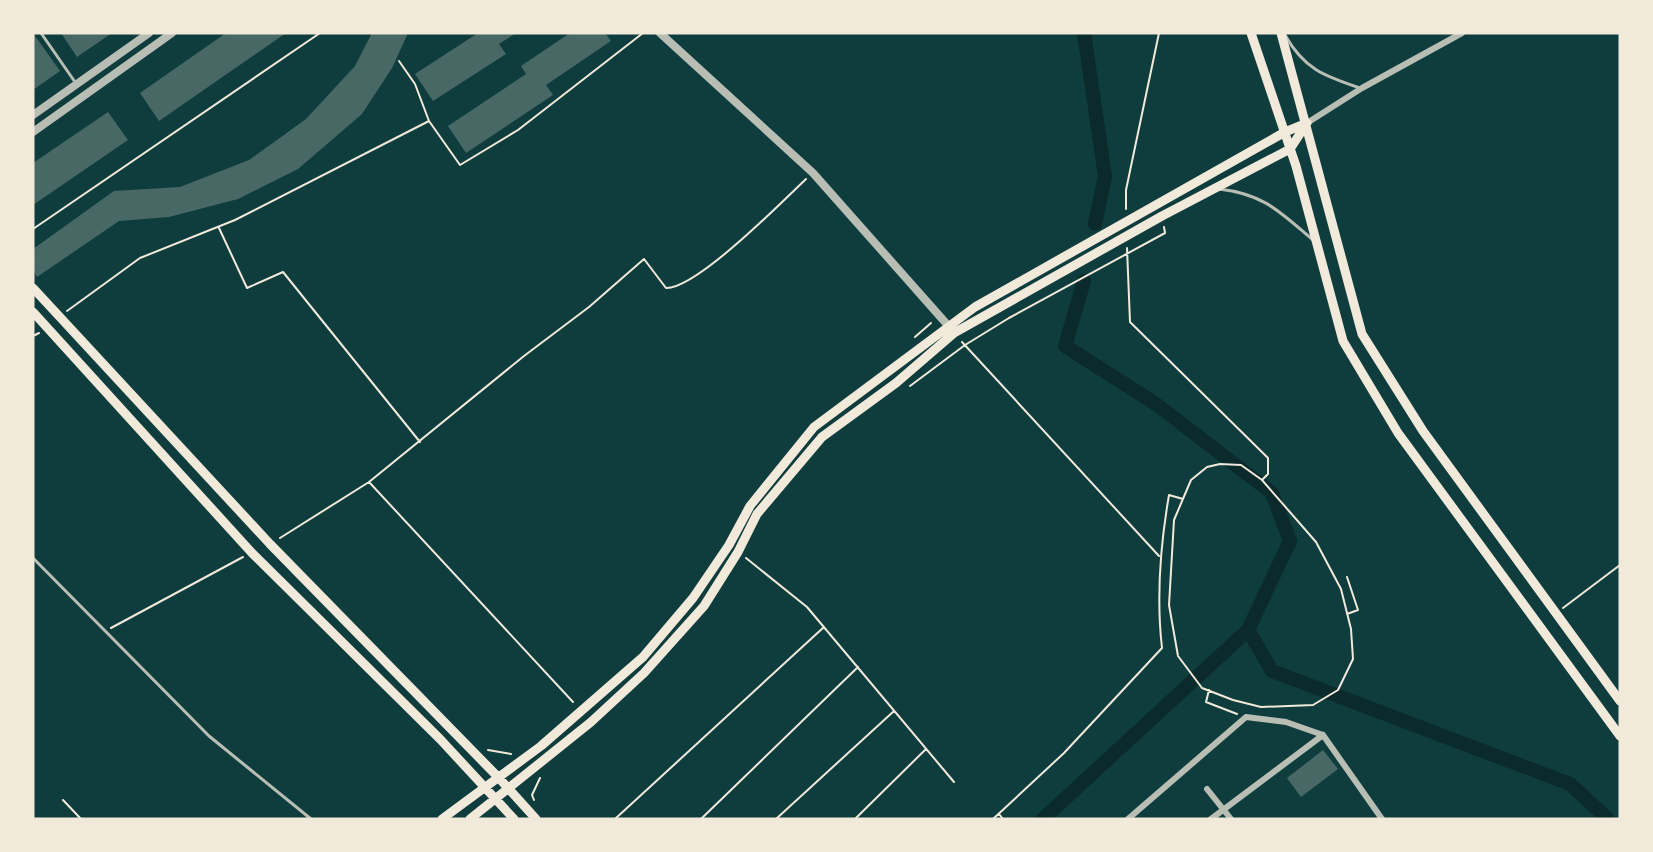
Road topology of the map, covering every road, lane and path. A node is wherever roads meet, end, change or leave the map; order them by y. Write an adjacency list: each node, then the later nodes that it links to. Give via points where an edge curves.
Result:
1 (41, 33): 12 (lane)
2 (149, 33): 12 (street)
3 (172, 33): 17 (street)
4 (320, 33): 25 (path)
5 (643, 33): 15 (path, via 518,130 460,165)
6 (660, 33): 20 (street)
7 (1159, 33): 22 (path, via 1125,190)
8 (1251, 33): 18 (main road)
9 (1283, 33): 13 (lane, via 1296,54 1322,75); 16 (main road)
10 (1462, 33): 13 (street)
11 (399, 61): 15 (path, via 415,84)
12 (76, 83): 14 (street)
13 (1362, 88): 16 (street)
14 (33, 115)
15 (429, 121): 24 (path)
16 (1307, 123): 18 (main road); 19 (main road); 47 (main road, via 1362,334 1423,431)
17 (33, 132)
18 (1285, 132): 19 (main road); 33 (main road, via 1003,290)
19 (1290, 149): 21 (main road); 26 (main road)
20 (813, 173): 33 (street); 36 (path, via 718,259 675,288 666,288 644,259)
21 (1214, 188): 23 (main road); 26 (lane, via 1244,192 1269,204)
22 (1126, 212)
23 (1162, 216): 29 (main road); 32 (path, via 1165,232)
24 (218, 226): 31 (path, via 140,258); 36 (path, via 247,288 283,272)
25 (33, 229)
26 (1316, 243): 58 (main road, via 1343,341 1398,433)
27 (1127, 245): 37 (path, via 1130,322 1268,458 1268,474)
28 (33, 288): 31 (main road)
29 (1006, 303): 32 (path); 33 (main road)
30 (33, 312): 42 (main road)
31 (60, 316): 40 (main road)
32 (1009, 318): 34 (path)
33 (951, 329): 34 (path); 35 (main road); 54 (main road, via 813,427 750,506 693,598 643,657)
34 (965, 345): 35 (path, via 912,386); 43 (path)
35 (896, 383): 41 (main road, via 822,437 758,514)
36 (420, 442): 38 (path)
37 (1262, 480): 39 (path, via 1241,465 1207,467 1191,480); 48 (path, via 1316,542 1341,590)
38 (369, 482): 40 (path); 54 (path)
39 (1183, 499): 43 (path, via 1169,495); 52 (path, via 1174,520 1168,605 1178,656 1202,688)
40 (270, 544): 63 (main road)
41 (738, 552): 49 (path, via 807,607); 66 (main road, via 704,606 644,673)
42 (252, 553): 50 (path); 65 (main road, via 440,738)
43 (1160, 556): 72 (path, via 1158,610 1162,648 1065,753)
44 (33, 558): 50 (lane)
45 (1620, 565): 47 (path)
46 (1347, 577): 48 (path, via 1358,610)
47 (1556, 613): 53 (main road)
48 (1347, 614): 52 (path, via 1353,659 1338,690 1314,705 1261,707)
49 (824, 627): 51 (path); 79 (path)
50 (105, 630): 74 (lane, via 209,736)
51 (858, 667): 55 (path); 80 (path)
52 (1209, 690): 56 (path, via 1206,702)
53 (1620, 700)
54 (581, 711): 63 (main road)
55 (894, 711): 60 (path); 81 (path)
56 (1246, 717): 57 (street, via 1286,722); 85 (street)
57 (1323, 735): 71 (street); 88 (street)
58 (1620, 736)
59 (482, 746): 61 (path, via 491,752)
60 (926, 749): 64 (path); 82 (path)
61 (512, 754)
62 (547, 772): 70 (path, via 532,795)
63 (498, 777): 65 (main road); 66 (main road)
64 (954, 782)
65 (483, 787): 68 (main road); 75 (main road)
66 (509, 789): 68 (main road); 78 (main road)
67 (1207, 789): 71 (street)
68 (495, 799): 76 (main road); 77 (main road)
69 (63, 800): 73 (path)
70 (535, 803)
71 (1224, 809): 86 (street); 87 (street)
72 (999, 814): 83 (path); 84 (path)
73 (81, 819)
74 (311, 819)
75 (442, 819)
76 (470, 819)
77 (514, 819)
78 (536, 819)
79 (615, 819)
80 (700, 819)
81 (776, 819)
82 (855, 819)
83 (993, 819)
84 (1003, 819)
85 (1128, 819)
86 (1210, 819)
87 (1231, 819)
88 (1382, 819)

